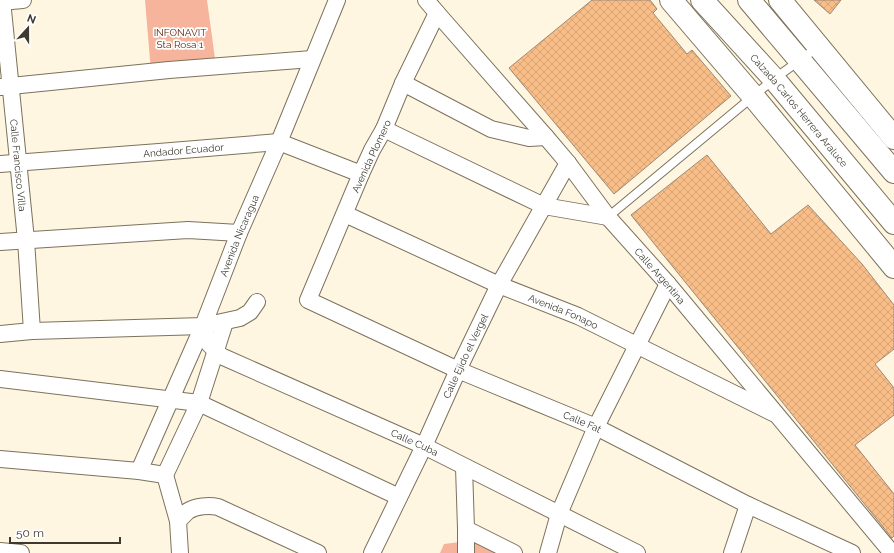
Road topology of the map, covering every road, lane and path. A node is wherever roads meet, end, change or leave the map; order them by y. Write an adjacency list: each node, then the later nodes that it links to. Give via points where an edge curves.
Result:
1 (23, 0): 8 (street)
2 (338, 0): 11 (street, Avenida Nicaragua)
3 (426, 0): 9 (street, Calle Argentina)
4 (671, 0): 16 (street)
5 (702, 0): 13 (street, Calzada Carlos Herrera Araluce)
6 (749, 0): 12 (street)
7 (780, 0): 10 (street)
8 (1, 1): 15 (street, Calle Francisco Villa)
9 (437, 13): 14 (street, Avenida Plomero); 18 (street, Calle Argentina)
10 (818, 47): 12 (lane); 19 (street)
11 (312, 59): 15 (street, via 169,70); 20 (street, Avenida Nicaragua)
12 (800, 61): 13 (lane); 24 (street)
13 (774, 79): 16 (lane); 29 (street, Calzada Carlos Herrera Araluce)
14 (403, 83): 17 (street, Avenida Plomero); 18 (street, via 490,129 529,138)
15 (5, 87): 21 (street, Calle Francisco Villa)
16 (753, 96): 28 (lane); 33 (street)
17 (384, 129): 25 (street, Avenida Plomero); 26 (street)
18 (546, 137): 22 (street, Calle Argentina)
19 (894, 138)
20 (279, 142): 21 (street, Andador Ecuador); 25 (street, Andador Ecuador); 30 (street, Avenida Nicaragua)
21 (18, 163): 23 (street, Andador Ecuador); 31 (street, Calle Francisco Villa)
22 (568, 163): 26 (street, Calle Ejido el Vergel); 28 (street, Calle Argentina)
23 (0, 164)
24 (894, 172)
25 (361, 174): 27 (street, Avenida Plomero)
26 (544, 206): 28 (street); 35 (street, Calle Ejido el Vergel)
27 (345, 214): 35 (street, Avenida Fonapo); 36 (street, Avenida Plomero)
28 (608, 217): 34 (street, Calle Argentina)
29 (894, 223)
30 (239, 233): 31 (street, via 188,230); 39 (street, Avenida Nicaragua)
31 (26, 240): 32 (street); 40 (street, Calle Francisco Villa)
32 (0, 242)
33 (894, 267)
34 (668, 284): 42 (street); 48 (street, Calle Argentina)
35 (499, 285): 42 (street, Avenida Fonapo, via 578,316); 44 (street, Calle Ejido el Vergel)
36 (308, 300): 44 (street, Calle Fat)
37 (257, 302): 38 (street, via 250,312)
38 (225, 322): 39 (street); 43 (street)
39 (202, 326): 40 (street); 43 (street, Calle Cuba, via 209,344); 46 (street, Avenida Nicaragua)
40 (32, 330): 41 (street)
41 (0, 334)
42 (638, 345): 48 (street, Avenida Fonapo); 49 (street)
43 (215, 350): 47 (street); 50 (street, Calle Cuba, via 221,356)
44 (458, 370): 49 (street, Calle Fat); 50 (street, Calle Ejido el Vergel)
45 (0, 379): 46 (street)
46 (171, 400): 47 (street); 53 (street, Avenida Nicaragua)
47 (199, 403): 54 (street); 55 (street)
48 (778, 416): 69 (street, Calle Argentina)
49 (596, 427): 56 (street, Calle Fat); 57 (street)
50 (424, 446): 52 (street, Calle Cuba); 55 (street, Calle Ejido el Vergel)
51 (0, 458): 53 (street)
52 (464, 467): 57 (street, Calle Cuba); 59 (street)
53 (139, 471): 54 (street)
54 (165, 475): 58 (street)
55 (398, 497): 62 (street, Calle Ejido el Vergel)
56 (748, 505): 67 (street); 68 (street, Calle Fat)
57 (559, 514): 65 (street); 66 (street, Calle Cuba)
58 (178, 521): 60 (street); 61 (street, via 188,511 199,507 218,507)
59 (466, 529): 63 (street); 64 (street)
60 (180, 553)
61 (318, 553)
62 (372, 553)
63 (466, 553)
64 (514, 553)
65 (548, 553)
66 (637, 553)
67 (732, 553)
68 (852, 553)
69 (892, 553)

